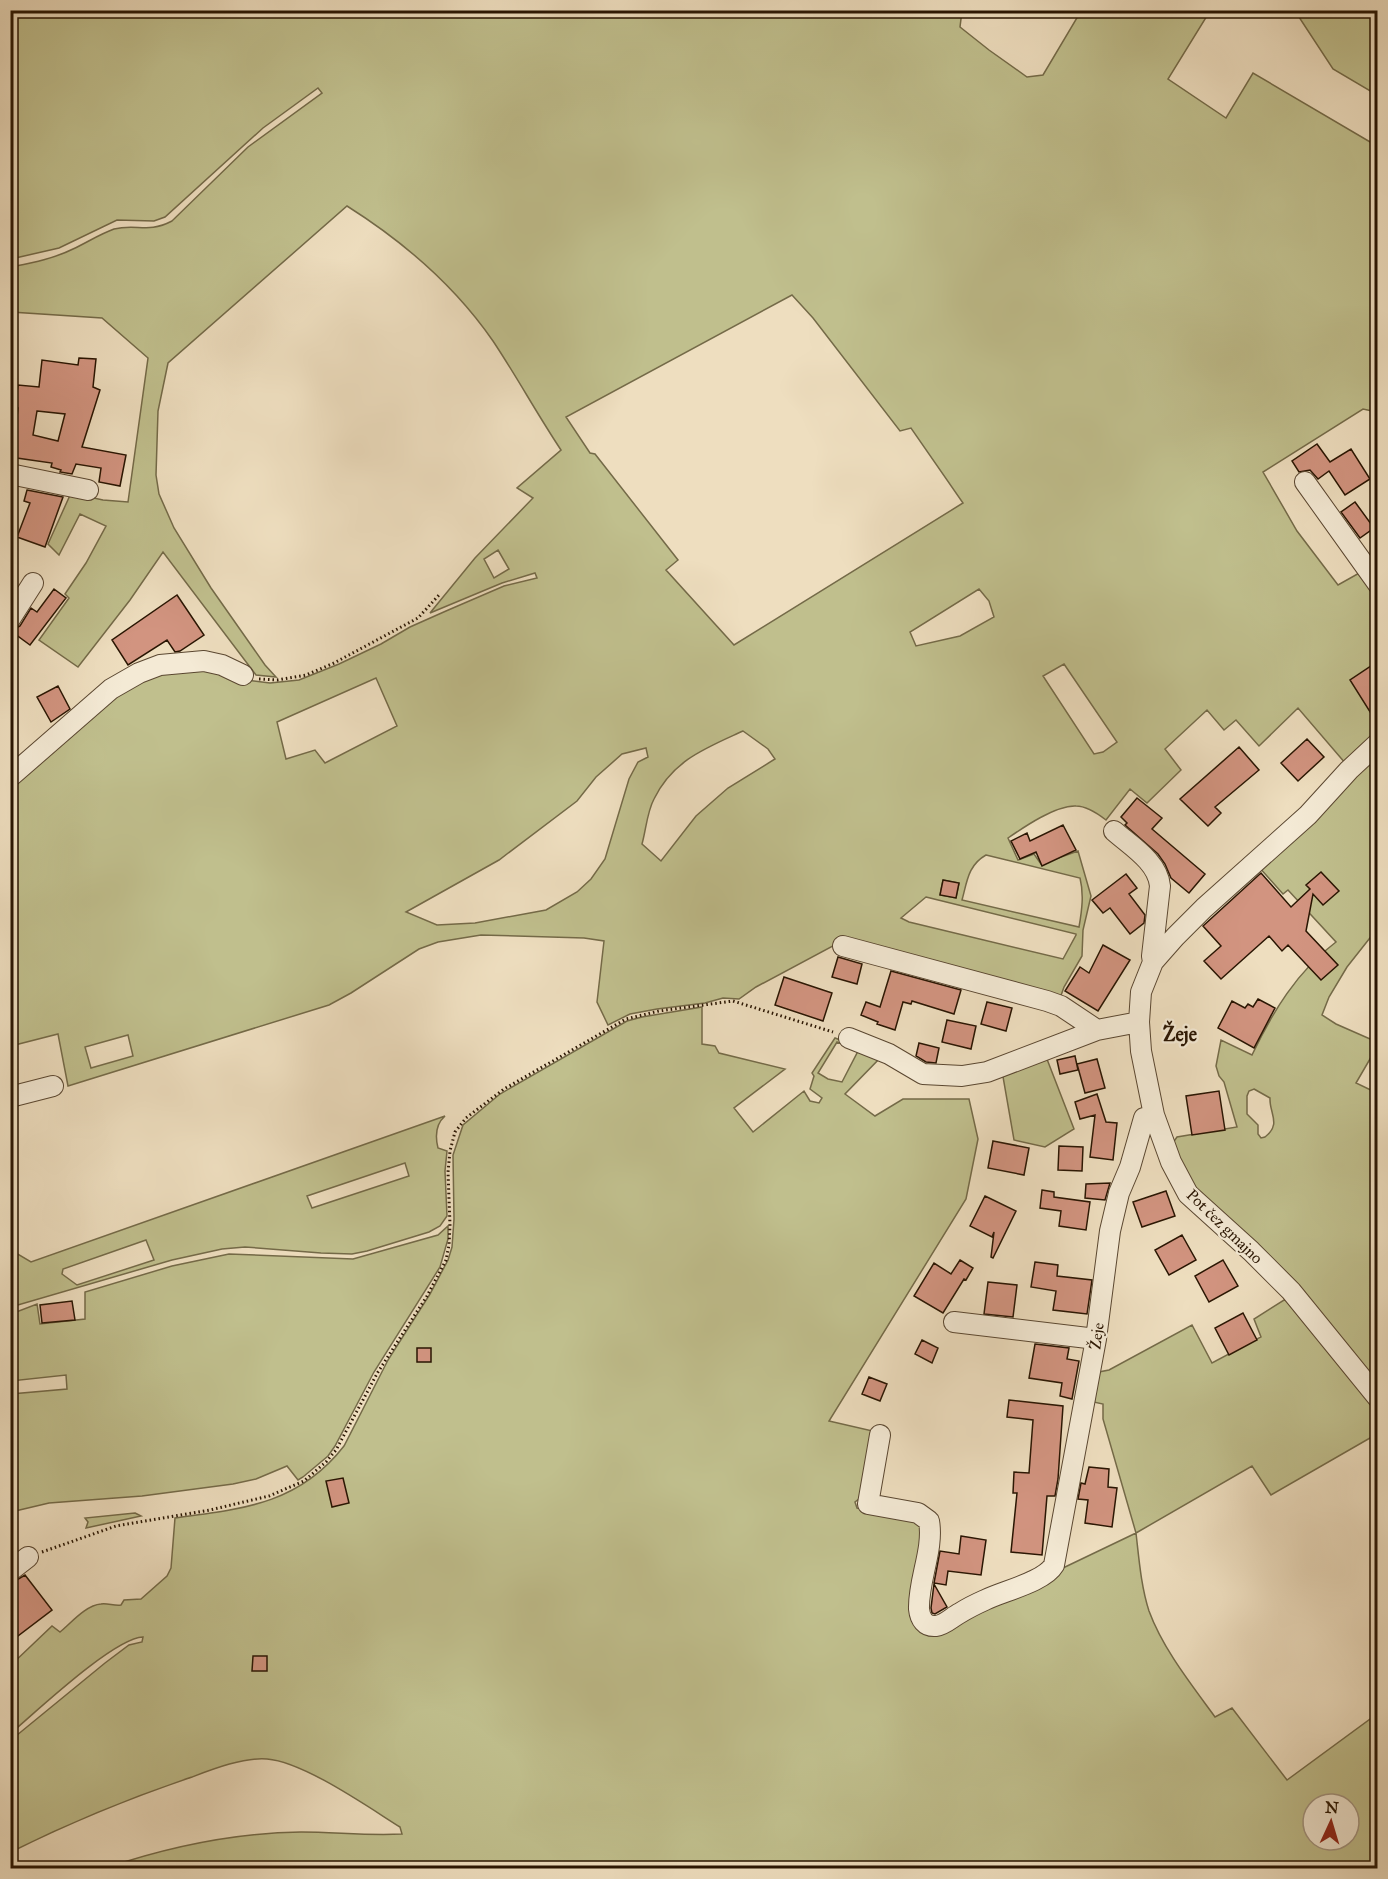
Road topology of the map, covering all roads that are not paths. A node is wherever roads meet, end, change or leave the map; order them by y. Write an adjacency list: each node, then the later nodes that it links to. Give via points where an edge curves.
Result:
1 (10, 474): 3 (street)
2 (1305, 482): 5 (street)
3 (88, 489)
4 (33, 583): 6 (street)
5 (1377, 584)
6 (10, 618)
7 (243, 675): 9 (street, via 204,661 160,665 140,673 111,689)
8 (1377, 743): 12 (street, Pot čez gmajno, via 1308,815)
9 (10, 777)
10 (1114, 831): 11 (street, via 1154,867 1160,878)
11 (1154, 927): 12 (street); 14 (street)
12 (1175, 937): 14 (street, Pot čez gmajno)
13 (843, 946): 16 (street, via 1047,1001)
14 (1153, 962): 15 (street, Pot čez gmajno, via 1141,992)
15 (1139, 1022): 16 (street); 20 (street, Pot čez gmajno)
16 (1097, 1030): 17 (street, via 987,1072 962,1076 923,1074 889,1054)
17 (849, 1038)
18 (53, 1086): 19 (street)
19 (10, 1097)
20 (1154, 1115): 22 (street, Žeje, via 1144,1118 1114,1211); 23 (street, Pot čez gmajno, via 1188,1194 1292,1290)
21 (954, 1322): 22 (street)
22 (1096, 1339): 24 (street, Žeje, via 1052,1570 941,1625 923,1622 919,1608 929,1521 918,1513 868,1504)
23 (1377, 1398)
24 (880, 1435)
25 (28, 1557): 26 (street)
26 (10, 1571)

